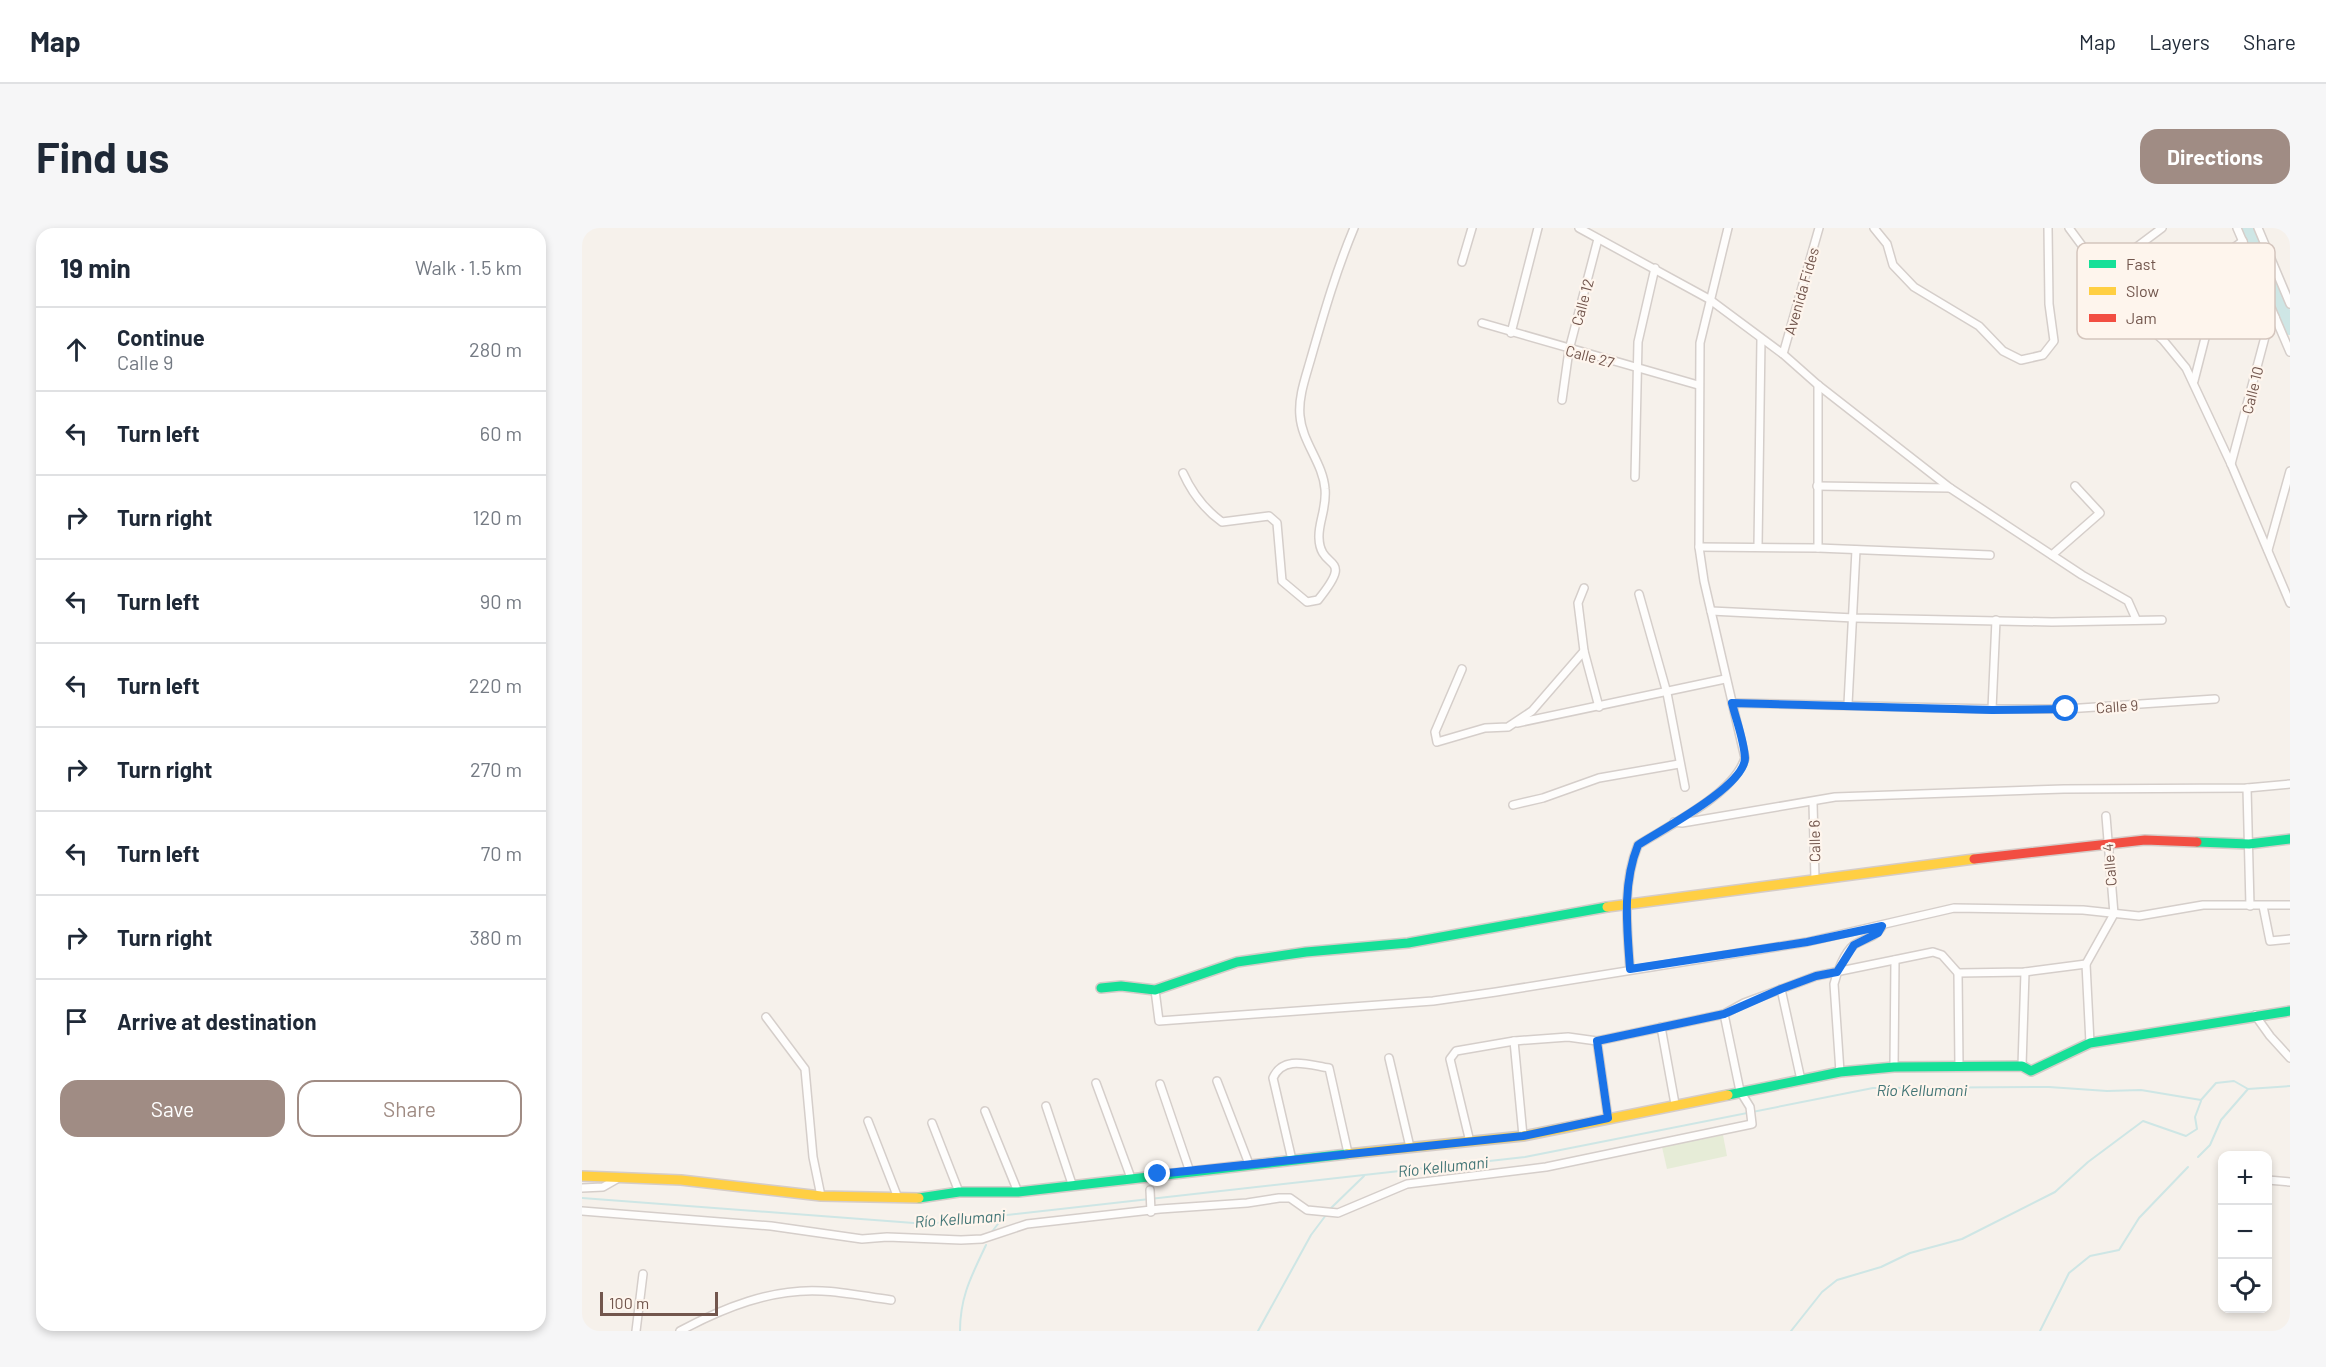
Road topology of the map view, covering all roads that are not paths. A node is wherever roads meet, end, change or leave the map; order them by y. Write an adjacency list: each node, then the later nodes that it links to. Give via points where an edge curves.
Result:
1 (1354, 228): 41 (street, via 1334,277 1301,395 1304,434 1325,488 1325,513 1318,536 1320,549 1336,572 1318,600 1307,602 1282,581 1274,519 1269,516 1222,522 1189,488)
2 (1472, 228): 19 (street)
3 (1538, 228): 26 (street)
4 (1579, 228): 13 (street)
5 (1819, 228): 33 (street, Avenida Fides)
6 (1874, 228): 7 (street, via 1887,244 1893,265 1914,287 1979,326 2003,351 2021,360 2043,355 2054,341 2049,304)
7 (2048, 228)
8 (2070, 228): 15 (street)
9 (2162, 228): 16 (street)
10 (2237, 228): 14 (street)
11 (2258, 228): 18 (street)
12 (1727, 229): 22 (street)
13 (1598, 239): 20 (street); 31 (street, Calle 12)
14 (2243, 241): 17 (street)
15 (2081, 243)
16 (2142, 243)
17 (2240, 243)
18 (2264, 243)
19 (1462, 262)
20 (1655, 268): 22 (street); 34 (street, via 1638,342)
21 (2275, 268): 23 (street)
22 (1709, 299): 27 (street); 36 (street, via 1700,343)
23 (2290, 304)
24 (2275, 317): 32 (street)
25 (1482, 323): 26 (street, Calle 27)
26 (1511, 333): 31 (street, Calle 27)
27 (1761, 339): 33 (street); 47 (street)
28 (2162, 339): 35 (street)
29 (2205, 339): 35 (street)
30 (2264, 339): 39 (street, Calle 10)
31 (1569, 350): 34 (street, Calle 27); 38 (street, Calle 12)
32 (2290, 352)
33 (1783, 354): 37 (street)
34 (1638, 369): 36 (street, Calle 27); 42 (street)
35 (2194, 381): 39 (street)
36 (1698, 385): 48 (street)
37 (1818, 385): 43 (street); 45 (street)
38 (1562, 400)
39 (2231, 464): 51 (street)
40 (2290, 471): 46 (street)
41 (1183, 473)
42 (1635, 477)
43 (1817, 486): 45 (street); 49 (street)
44 (2075, 486): 53 (street, via 2100,513)
45 (1950, 488): 53 (street)
46 (2287, 497): 51 (street)
47 (1758, 546): 48 (street); 49 (street)
48 (1699, 547): 57 (street)
49 (1818, 548): 50 (street)
50 (1856, 550): 52 (street); 58 (street)
51 (2268, 550): 56 (street)
52 (1990, 555)
53 (2052, 555): 59 (street, via 2128,601)
54 (1584, 588): 62 (street, via 1578,603)
55 (1639, 594): 65 (street)
56 (2290, 603)
57 (1711, 611): 58 (street); 64 (street)
58 (1854, 618): 60 (street); 68 (street)
59 (2136, 619): 60 (street); 61 (street)
60 (1996, 620): 70 (street)
61 (2162, 620)
62 (1584, 651): 69 (street); 71 (street, via 1532,711)
63 (1462, 669): 71 (street, via 1435,732 1437,742 1485,728)
64 (1725, 679): 65 (street); 67 (street)
65 (1666, 693): 69 (street); 72 (street)
66 (2215, 699): 70 (street, Calle 9)
67 (1732, 703): 68 (street, Calle 9); 79 (street, via 1745,758 1741,771 1710,799)
68 (1848, 704): 70 (street, Calle 9)
69 (1599, 707): 71 (street)
70 (1992, 710)
71 (1508, 727)
72 (1679, 764): 74 (street); 77 (street, via 1599,778)
73 (2290, 784): 75 (street)
74 (1685, 787)
75 (2247, 788): 76 (street, via 2064,789 1835,797); 81 (street)
76 (1813, 803): 79 (street); 83 (street, Calle 6)
77 (1513, 805)
78 (2106, 816): 82 (street, Calle 4)
79 (1674, 822): 84 (street, via 1638,845)
80 (2290, 839): 81 (street)
81 (2249, 844): 82 (street, via 2145,840); 86 (street)
82 (2107, 845): 83 (street); 88 (street, Calle 4)
83 (1815, 879): 84 (street)
84 (1626, 904): 93 (street); 99 (street, via 1408,944 1237,962)
85 (2290, 905): 87 (street)
86 (2250, 906): 87 (street); 88 (street, via 2203,905 2139,916)
87 (2263, 906): 90 (street, via 2270,941)
88 (2114, 914): 89 (street, via 2083,910 1954,909); 92 (street)
89 (1882, 926): 93 (street, via 1807,942); 94 (street, via 1878,933 1854,945)
90 (2290, 939)
91 (1895, 960): 94 (street); 96 (street, via 1933,952 1942,955); 112 (street)
92 (2086, 964): 95 (street); 107 (street)
93 (1630, 969): 99 (street, via 1433,1000 1159,1021)
94 (1837, 972): 98 (street); 113 (street, via 1834,984)
95 (2025, 972): 96 (street); 111 (street)
96 (1959, 973): 110 (street)
97 (1101, 988): 99 (street)
98 (1781, 989): 101 (street); 114 (street)
99 (1155, 990)
100 (2290, 1011): 102 (street)
101 (1724, 1014): 104 (street); 118 (street)
102 (2255, 1015): 107 (street); 109 (street)
103 (766, 1017): 142 (street, via 805,1069 813,1157)
104 (1661, 1027): 106 (street); 119 (street)
105 (1514, 1041): 106 (street, via 1568,1037); 125 (street); 126 (street, via 1451,1054)
106 (1597, 1041): 122 (street)
107 (2090, 1043): 111 (street, via 2031,1071)
108 (1389, 1058): 127 (street)
109 (2290, 1058)
110 (1959, 1066): 111 (street); 112 (street)
111 (2022, 1066)
112 (1894, 1067): 113 (street)
113 (1840, 1072): 114 (street)
114 (1802, 1080): 118 (street)
115 (1217, 1081): 130 (street)
116 (1096, 1083): 133 (street)
117 (1160, 1084): 131 (street)
118 (1740, 1091): 119 (street); 144 (street, via 1750,1107 1752,1124 1546,1167 1407,1184 1338,1213 1307,1210 1290,1198)
119 (1675, 1104): 122 (street)
120 (1046, 1106): 137 (street)
121 (985, 1111): 140 (street)
122 (1608, 1118): 125 (street)
123 (868, 1121): 143 (street)
124 (932, 1123): 139 (street)
125 (1523, 1136): 126 (street)
126 (1470, 1142): 127 (street)
127 (1410, 1147): 128 (street)
128 (1348, 1154): 129 (street); 129 (street, via 1329,1068 1287,1064 1277,1069 1273,1078)
129 (1292, 1160): 130 (street)
130 (1249, 1164): 131 (street)
131 (1190, 1172): 133 (street)
132 (582, 1176): 134 (street)
133 (1131, 1178): 137 (street)
134 (617, 1179): 138 (street, via 603,1187); 142 (street, via 681,1180)
135 (2272, 1180): 136 (street)
136 (2290, 1182)
137 (1072, 1184): 140 (street)
138 (582, 1188)
139 (959, 1192): 140 (street); 143 (street)
140 (1018, 1192)
141 (1150, 1192): 144 (street)
142 (821, 1196): 143 (street)
143 (898, 1198)
144 (1151, 1208): 145 (street, via 1027,1224 982,1239 961,1240 862,1239 771,1226)
145 (582, 1210)
146 (643, 1274): 148 (street)
147 (891, 1300): 149 (street, via 823,1291 789,1292 730,1307)
148 (636, 1331)
149 (680, 1331)

